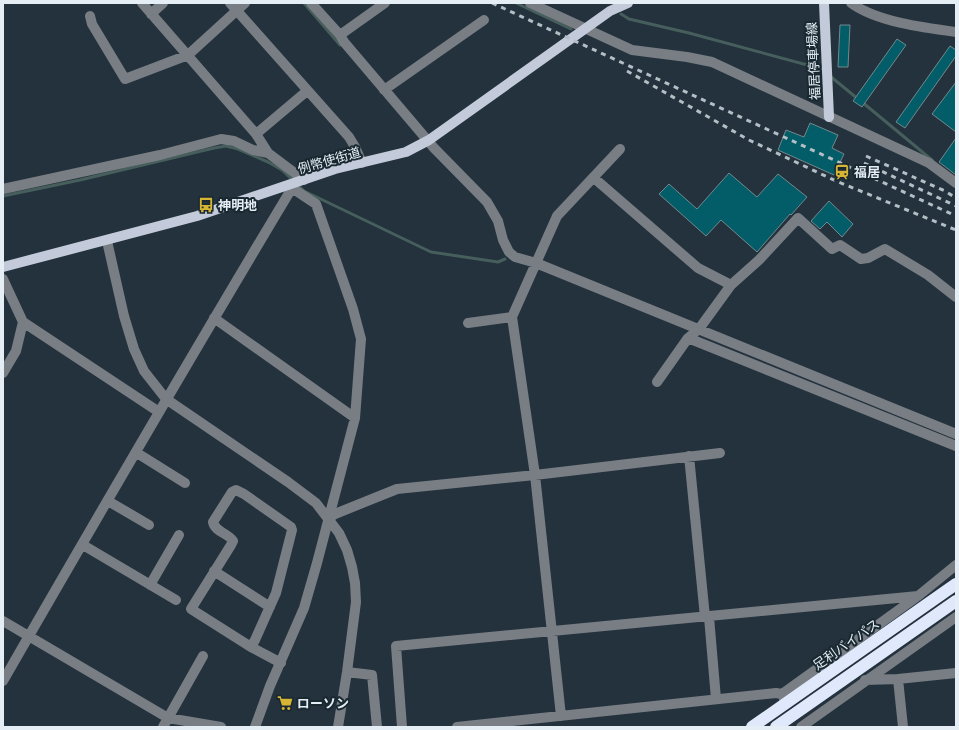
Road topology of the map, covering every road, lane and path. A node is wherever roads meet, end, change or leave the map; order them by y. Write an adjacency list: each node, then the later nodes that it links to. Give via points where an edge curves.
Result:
1 (142, 3): 11 (street)
2 (164, 3): 11 (street)
3 (245, 3): 10 (street)
4 (311, 3): 16 (street)
5 (385, 3): 16 (street)
6 (530, 3): 14 (street)
7 (824, 3): 20 (main road, 福居停車場線)
8 (851, 3): 15 (street, via 867,12 892,20)
9 (621, 4): 14 (main road, 例幣使街道)
10 (234, 7): 17 (street); 19 (street)
11 (151, 14): 17 (street)
12 (90, 16): 17 (street, via 92,24 126,79)
13 (484, 20): 18 (street)
14 (586, 28): 20 (street, via 632,50 712,62); 22 (main road, 例幣使街道)
15 (956, 32)
16 (340, 36): 18 (street)
17 (188, 55): 21 (street)
18 (384, 90): 22 (street)
19 (307, 91): 21 (street); 25 (street, via 349,137)
20 (829, 117): 28 (street, via 929,163)
21 (256, 134): 24 (street)
22 (429, 140): 25 (main road, 例幣使街道, via 406,152); 31 (street, via 487,202 498,221 509,252 515,257)
23 (620, 149): 26 (street)
24 (268, 153): 27 (street); 29 (street, via 253,150 234,141 222,140)
25 (362, 163): 27 (main road, 例幣使街道, via 335,169)
26 (594, 178): 31 (street, via 557,216); 34 (street, via 698,268)
27 (298, 183): 30 (main road, 例幣使街道, via 197,216); 37 (street); 46 (street, via 316,204 353,309 360,339)
28 (956, 183)
29 (3, 189)
30 (107, 240): 32 (main road, 例幣使街道); 44 (street, via 134,349 144,371)
31 (536, 263): 36 (street); 40 (street)
32 (3, 267)
33 (3, 279): 38 (street)
34 (731, 285): 35 (street, via 759,260 798,218 832,248 840,245 862,259 885,249 928,275); 40 (street)
35 (956, 298)
36 (512, 317): 39 (street); 52 (street)
37 (214, 318): 44 (street); 46 (street)
38 (23, 322): 42 (street, via 16,351); 45 (street)
39 (468, 323)
40 (699, 329): 41 (street); 47 (street)
41 (688, 338): 43 (street); 48 (street)
42 (3, 373)
43 (657, 382)
44 (166, 399): 45 (street); 55 (street, via 288,482 316,503)
45 (158, 412): 49 (street)
46 (355, 418): 55 (street)
47 (956, 434)
48 (956, 446)
49 (137, 452): 53 (street); 54 (street)
50 (720, 453): 51 (street)
51 (690, 456): 52 (street); 67 (street)
52 (535, 475): 55 (street, via 397,489); 70 (street)
53 (185, 483)
54 (108, 501): 56 (street); 58 (street)
55 (328, 519): 74 (street, via 304,608); 75 (street, via 339,533 347,550 355,583 356,602)
56 (149, 525)
57 (179, 535): 61 (street)
58 (83, 545): 61 (street); 71 (street)
59 (956, 566): 65 (street)
60 (214, 570): 66 (street); 66 (street, via 233,541 214,526 213,522 232,492 236,490 292,527 278,587); 72 (street, via 191,609)
61 (150, 584): 63 (street)
62 (956, 584): 65 (highway, 足利バイパス)
63 (176, 600)
64 (956, 601): 91 (highway)
65 (921, 602): 67 (street); 81 (highway, 足利バイパス)
66 (270, 607): 72 (street)
67 (707, 617): 70 (street); 80 (street)
68 (956, 617): 77 (street)
69 (3, 621): 71 (street)
70 (552, 631): 82 (street); 88 (street, via 396,646)
71 (29, 637): 79 (street); 83 (street)
72 (251, 647): 74 (street)
73 (203, 656): 83 (street)
74 (281, 663): 85 (street)
75 (347, 672): 86 (street); 87 (street, via 372,675)
76 (956, 673): 78 (street)
77 (865, 680): 78 (street); 92 (street)
78 (898, 680): 93 (street)
79 (3, 681)
80 (716, 699): 81 (street, via 776,693); 82 (street)
81 (784, 699): 90 (highway, 足利バイパス)
82 (561, 716): 89 (street)
83 (165, 723): 84 (street)
84 (221, 727)
85 (255, 727)
86 (338, 727)
87 (377, 727)
88 (402, 727)
89 (457, 727)
90 (752, 727)
91 (776, 727)
92 (800, 727)
93 (903, 727)

